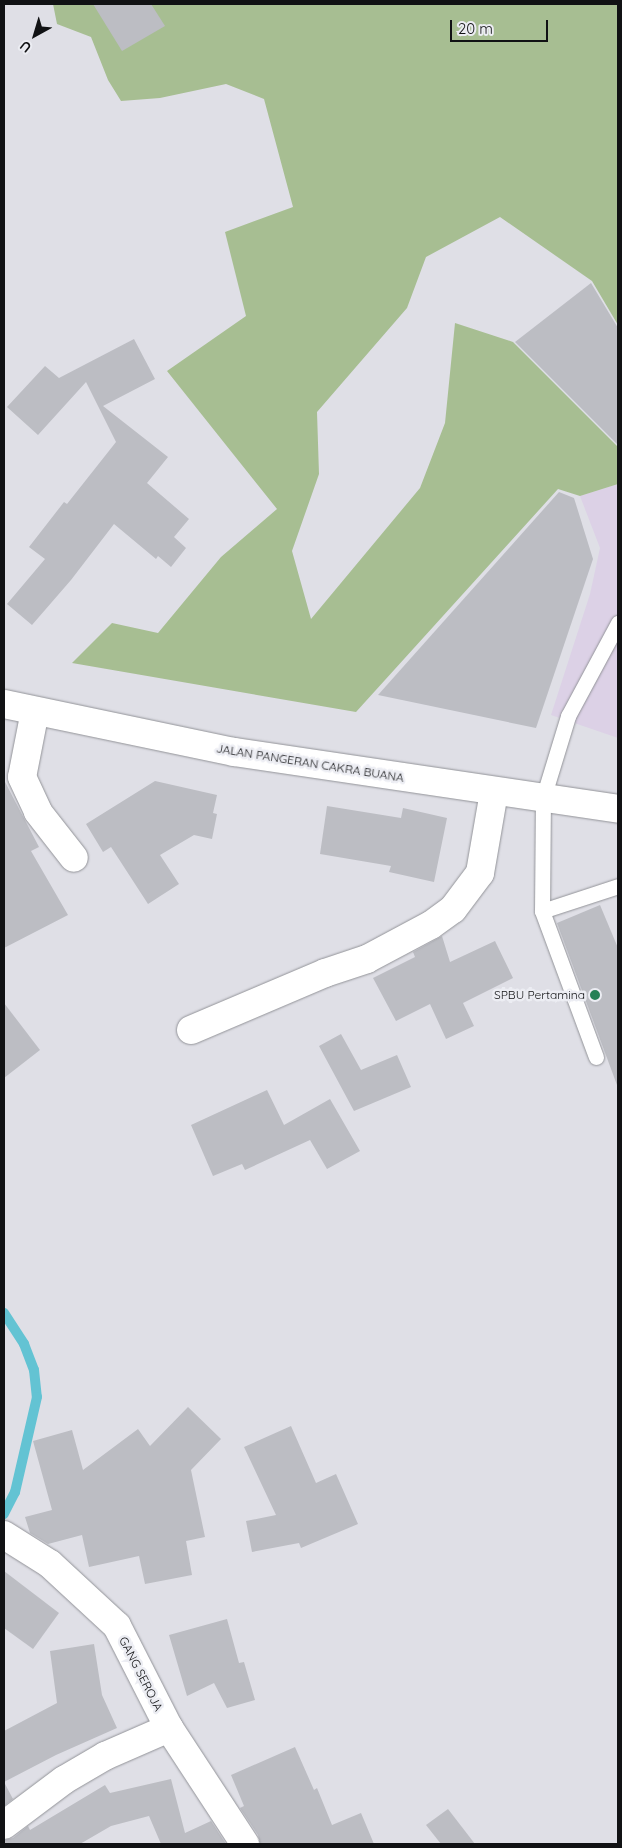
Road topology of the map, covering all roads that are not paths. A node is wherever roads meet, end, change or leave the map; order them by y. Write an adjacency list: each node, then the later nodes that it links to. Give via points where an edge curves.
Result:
1 (618, 623): 5 (lane, via 568,716)
2 (4, 704): 3 (street, JALAN PANGERAN CAKRA BUANA)
3 (35, 711): 4 (street, JALAN PANGERAN CAKRA BUANA, via 234,752); 7 (street, via 22,777 38,812)
4 (494, 792): 5 (street, JALAN PANGERAN CAKRA BUANA); 10 (street, via 480,873 453,910 367,959 325,973)
5 (544, 798): 6 (street, JALAN PANGERAN CAKRA BUANA); 9 (lane)
6 (618, 810)
7 (74, 858)
8 (618, 886): 9 (lane)
9 (542, 911): 11 (lane)
10 (191, 1030)
11 (596, 1057)
12 (4, 1535): 13 (street, GANG SEROJA, via 50,1564 117,1626)
13 (169, 1728): 14 (street, via 106,1756 64,1780); 15 (street, GANG SEROJA)
14 (4, 1826)
15 (245, 1844)

